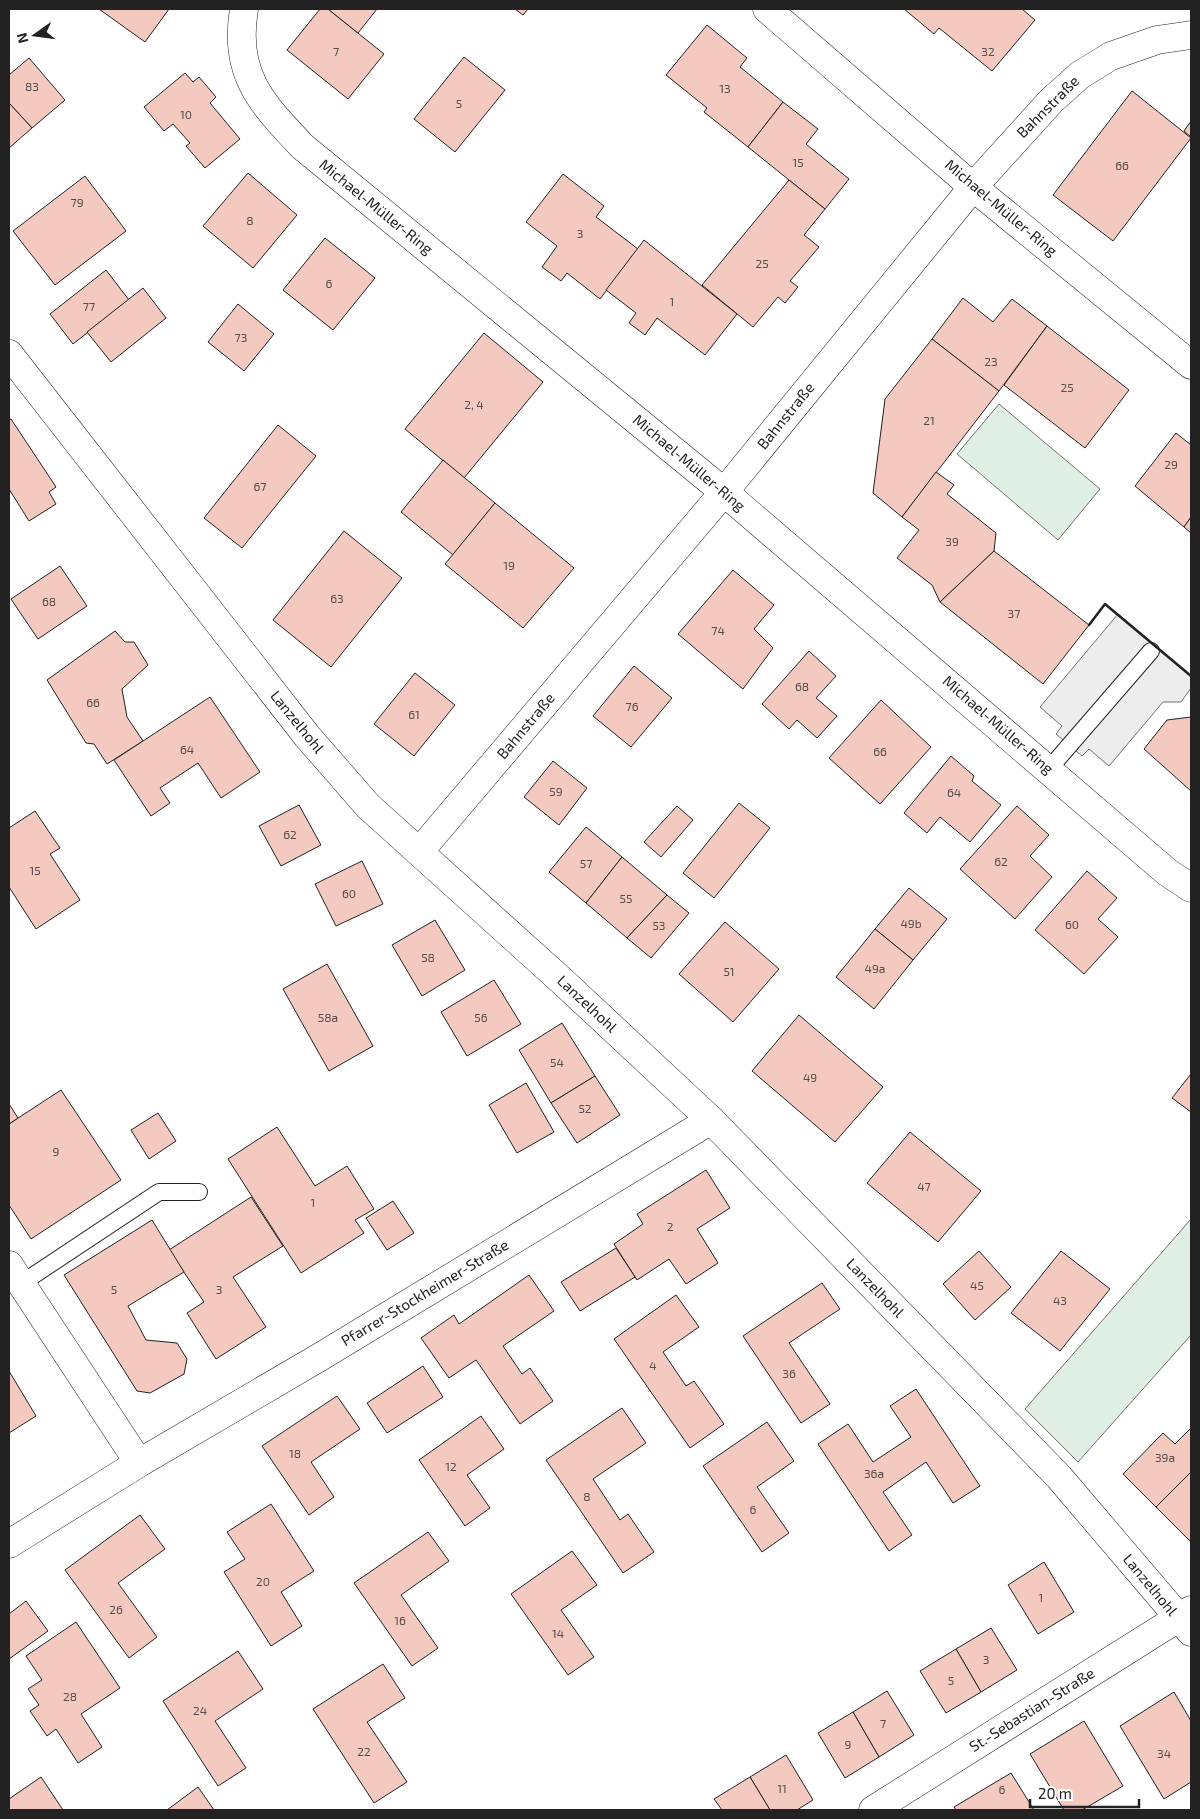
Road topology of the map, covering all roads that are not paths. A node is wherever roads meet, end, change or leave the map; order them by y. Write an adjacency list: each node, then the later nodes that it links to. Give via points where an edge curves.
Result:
1 (244, 9): 7 (street, Michael-Müller-Ring, via 240,29 246,72 265,106 303,147)
2 (767, 9): 4 (street, Michael-Müller-Ring)
3 (1191, 35): 4 (street, Bahnstraße, via 1157,40 1111,56 1080,75 1052,100)
4 (973, 186): 6 (street, Michael-Müller-Ring); 7 (street, Bahnstraße)
5 (9, 354): 10 (street, Lanzelhohl, via 307,736 368,806)
6 (1191, 366)
7 (724, 492): 9 (street, Michael-Müller-Ring); 10 (street, Bahnstraße)
8 (1151, 651): 9 (lane)
9 (1049, 769): 11 (street, Michael-Müller-Ring, via 1166,872)
10 (419, 852): 12 (street, Lanzelhohl)
11 (1191, 888)
12 (710, 1120): 15 (street, Pfarrer-Stockheimer-Straße); 17 (street, Lanzelhohl, via 1059,1477)
13 (199, 1192): 14 (lane, via 159,1192)
14 (15, 1274): 15 (street)
15 (139, 1463): 16 (street, Pfarrer-Stockheimer-Straße)
16 (9, 1544)
17 (1187, 1620): 18 (street, St.-Sebastian-Straße)
18 (873, 1810)

